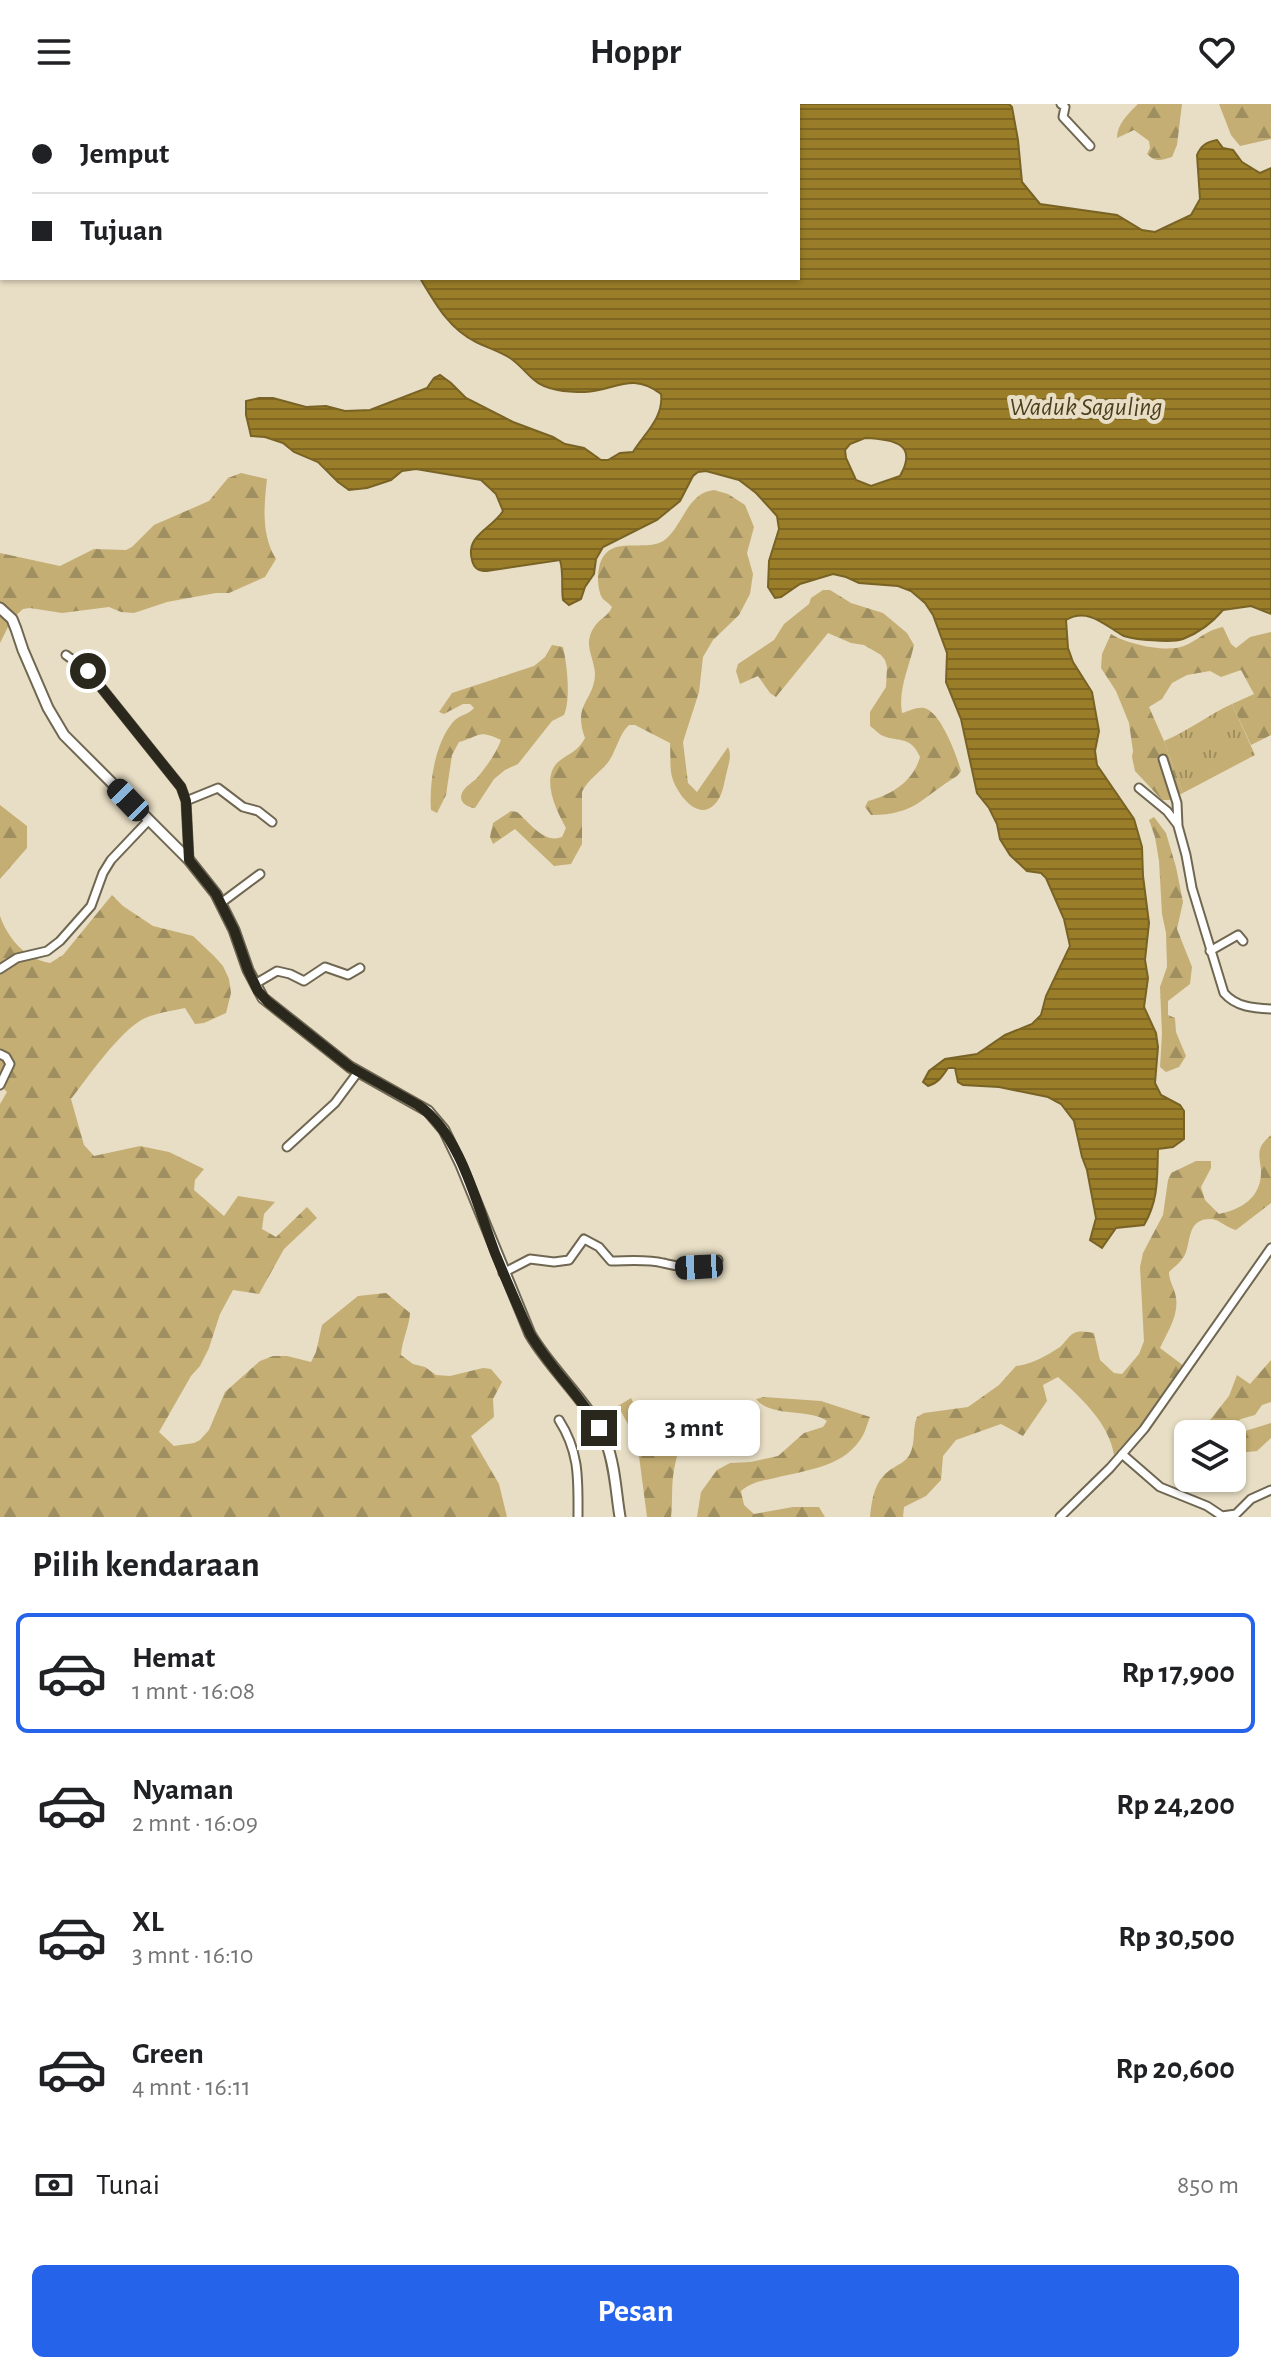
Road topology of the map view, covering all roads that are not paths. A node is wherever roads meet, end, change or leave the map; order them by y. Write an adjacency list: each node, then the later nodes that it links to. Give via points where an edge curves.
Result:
1 (1061, 104): 2 (street, via 1063,117)
2 (1090, 146)
3 (0, 608): 8 (main road, via 12,619 64,735)
4 (66, 655): 7 (street, via 95,679 181,787)
5 (1163, 759): 10 (street, via 1177,803)
6 (1139, 788): 10 (street)
7 (186, 801): 9 (street, via 218,788); 11 (street)
8 (148, 821): 11 (main road); 17 (street, via 111,860 87,912 54,947)
9 (272, 822)
10 (1178, 826): 15 (street)
11 (189, 860): 13 (main road)
12 (260, 874): 13 (street)
13 (221, 903): 18 (main road)
14 (1243, 941): 15 (street, via 1238,935)
15 (1210, 951): 19 (street, via 1224,993 1233,1002)
16 (360, 968): 18 (street, via 348,975 325,967 304,981 277,971)
17 (0, 969)
18 (255, 984): 21 (main road, via 268,1002)
19 (1271, 1009)
20 (0, 1054): 22 (street, via 10,1064)
21 (358, 1072): 23 (street, via 335,1103); 26 (main road, via 428,1111 444,1130)
22 (0, 1085)
23 (287, 1147)
24 (1271, 1250): 28 (street)
25 (718, 1260): 26 (street, via 679,1268 611,1261 584,1239 569,1260 530,1259)
26 (503, 1273): 31 (main road, via 542,1354 599,1428)
27 (559, 1420): 30 (street, via 577,1460)
28 (1122, 1454): 29 (street, via 1160,1487 1222,1516 1236,1514); 32 (street)
29 (1271, 1490)
30 (578, 1517)
31 (620, 1517)
32 (1060, 1517)

